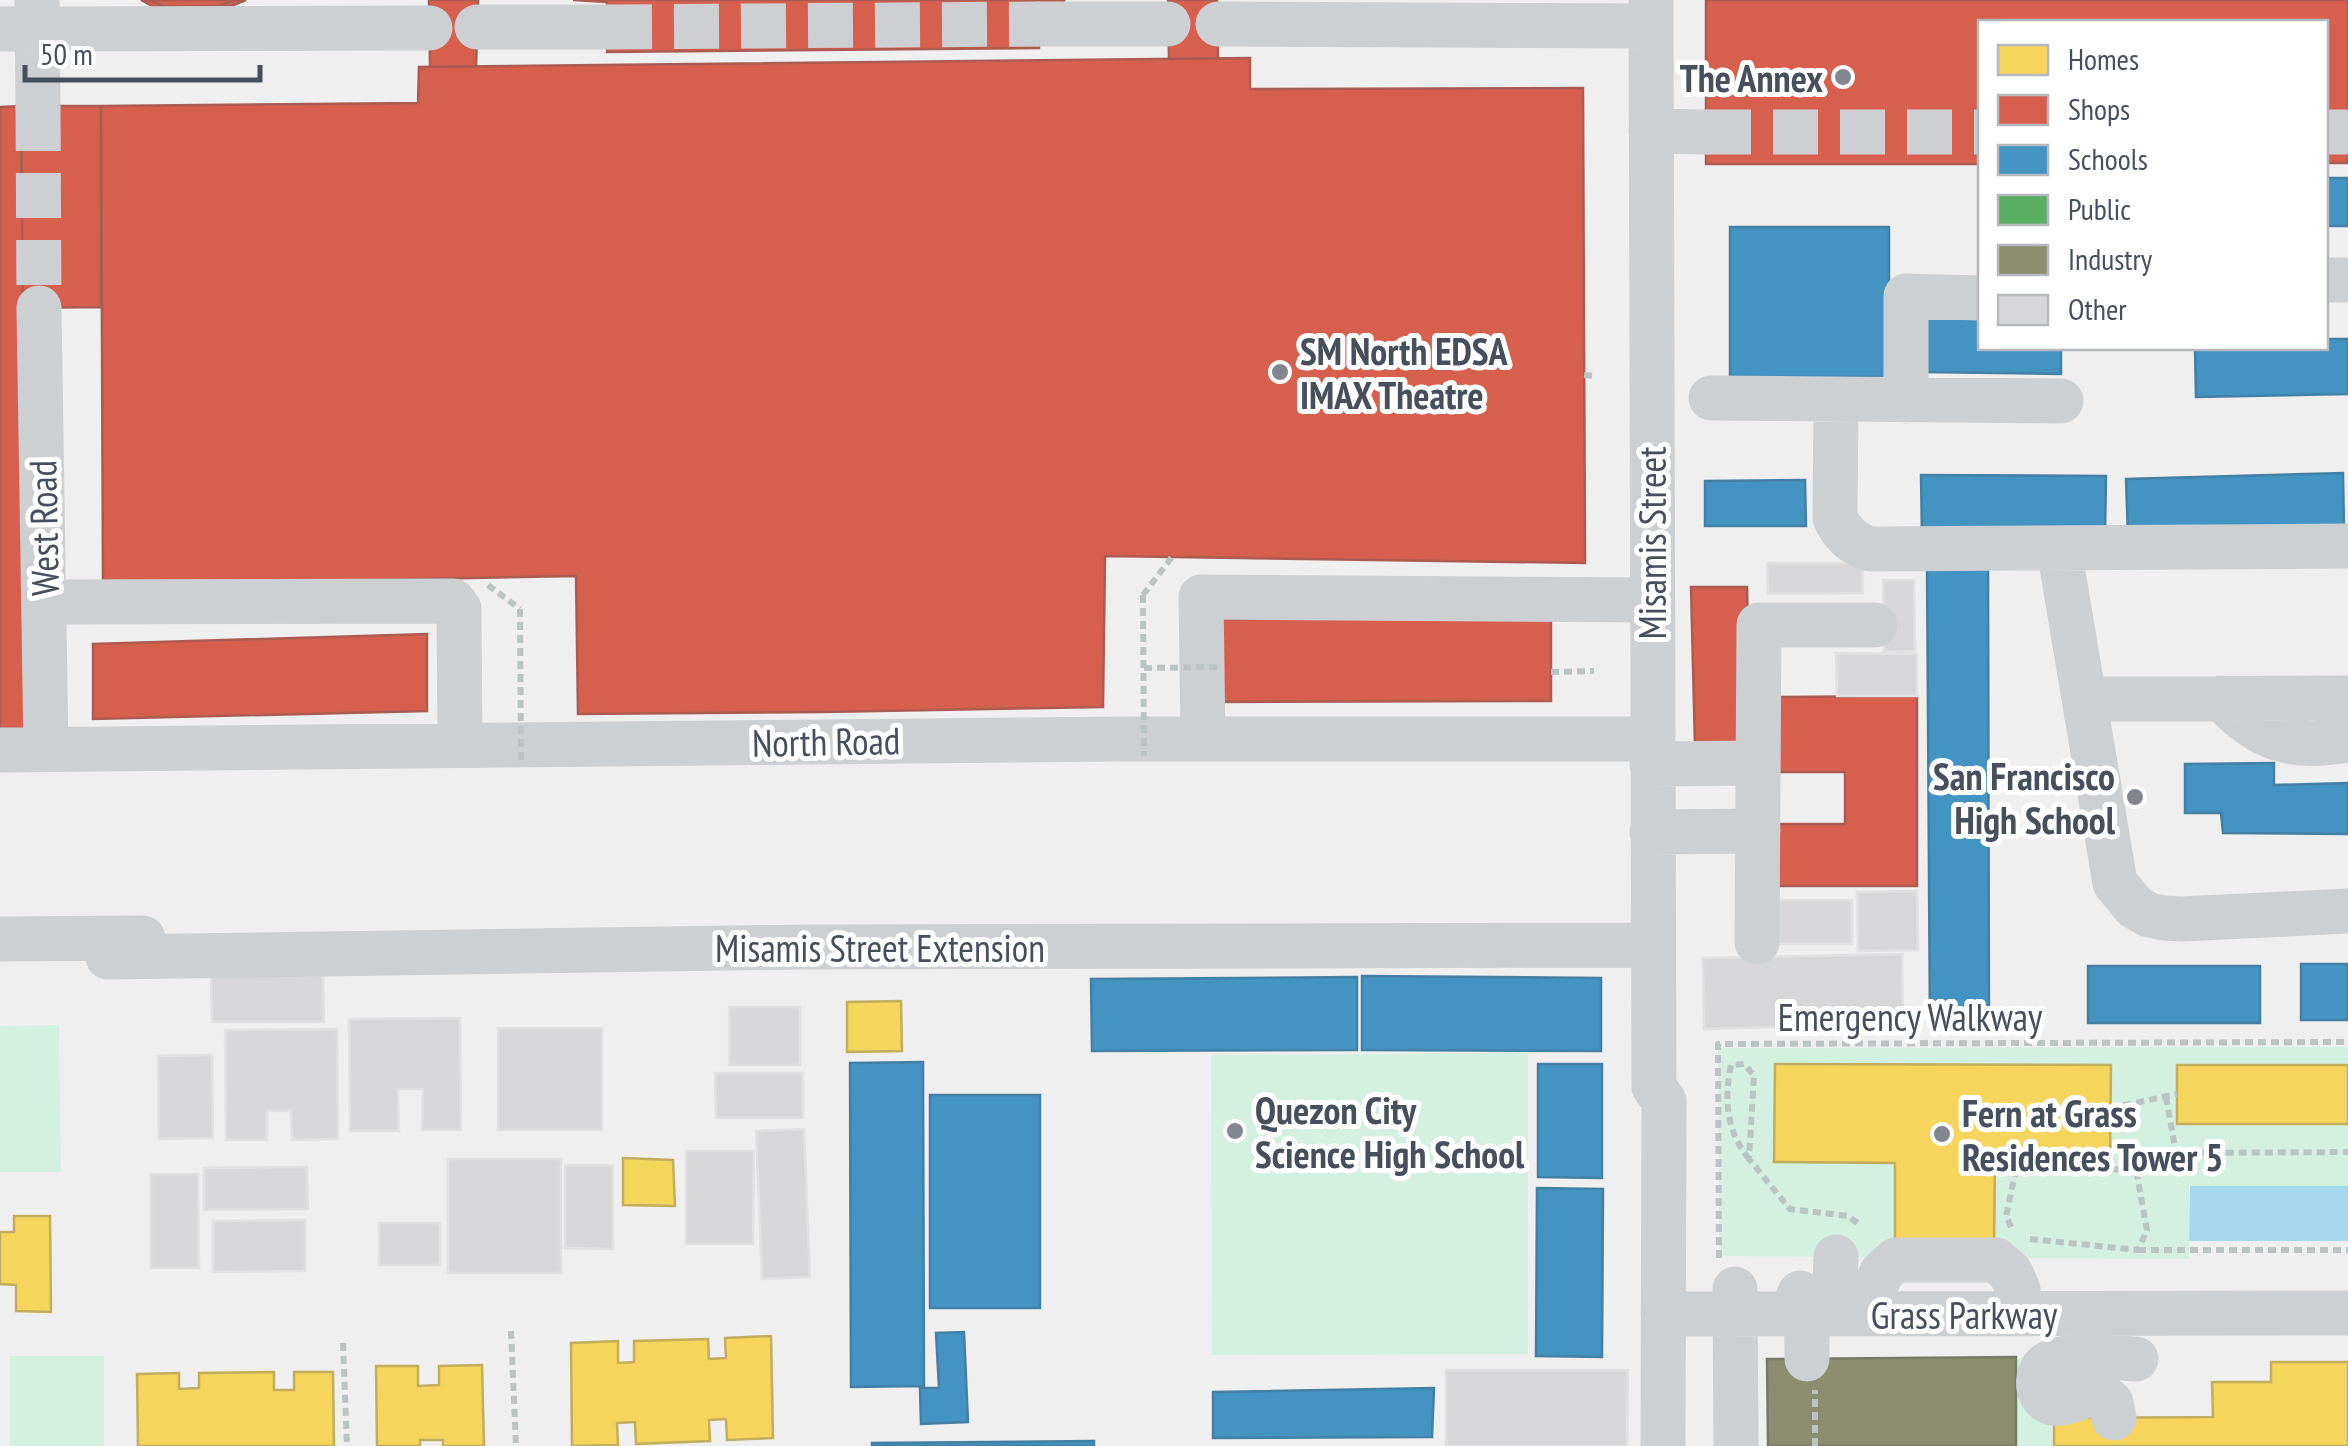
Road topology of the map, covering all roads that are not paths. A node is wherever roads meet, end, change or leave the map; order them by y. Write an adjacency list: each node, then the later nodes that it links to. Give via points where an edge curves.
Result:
1 (1631, 13): 5 (street); 10 (street, Misamis Street)
2 (1142, 16): 4 (street)
3 (25, 20): 7 (street); 9 (street)
4 (1039, 24)
5 (1218, 24)
6 (607, 27): 8 (street)
7 (430, 28)
8 (477, 28)
9 (38, 106)
10 (1650, 131): 11 (street); 17 (street, Misamis Street)
11 (1706, 132)
12 (1978, 298): 15 (street, via 1906,296)
13 (40, 308): 21 (street, West Road)
14 (1836, 400): 15 (street); 17 (street, via 1710,412); 19 (street, via 1835,518 1860,546)
15 (1906, 401): 16 (street)
16 (2061, 401)
17 (1650, 426): 20 (street, Misamis Street)
18 (2348, 546): 19 (street)
19 (2060, 549): 25 (street)
20 (1651, 600): 26 (street, via 1201,597); 31 (street, Misamis Street)
21 (44, 602): 28 (street, via 453,601 459,608); 29 (street, West Road)
22 (1875, 626): 32 (street, via 1759,625)
23 (2221, 698): 24 (street); 25 (street); 27 (street, via 2269,737)
24 (2348, 698)
25 (2085, 699): 35 (street, via 2115,882 2135,907 2182,919)
26 (1202, 739): 28 (street, North Road); 31 (street, North Road)
27 (2348, 740)
28 (460, 745): 29 (street, North Road)
29 (46, 749): 30 (street, North Road)
30 (0, 750)
31 (1652, 752): 32 (street, North Road); 34 (street, Misamis Street)
32 (1758, 763): 33 (street)
33 (1758, 831): 34 (street); 37 (street)
34 (1652, 832): 38 (street, Misamis Street)
35 (2348, 911)
36 (0, 939): 39 (street, via 791,930)
37 (1757, 942)
38 (1652, 944): 39 (street, Misamis Street Extension); 41 (street, Misamis Street)
39 (817, 955): 40 (street, Misamis Street Extension, via 467,965)
40 (108, 957)
41 (1654, 1087): 46 (street, Misamis Street, via 1664,1101); 49 (street, Misamis Street, via 1642,1102)
42 (1837, 1278): 43 (street, Grass Parkway); 43 (street, Grass Parkway); 44 (street, Grass Parkway); 47 (street)
43 (2135, 1295): 45 (street, Grass Parkway); 48 (street)
44 (1739, 1299): 46 (street, Grass Parkway); 50 (street)
45 (2328, 1301)
46 (1663, 1302): 49 (street, Misamis Street)
47 (1807, 1358)
48 (2136, 1359): 48 (street, via 2125,1418 2099,1396 2067,1404 2040,1392 2040,1373 2048,1363)
49 (1651, 1439)
50 (1736, 1446)

